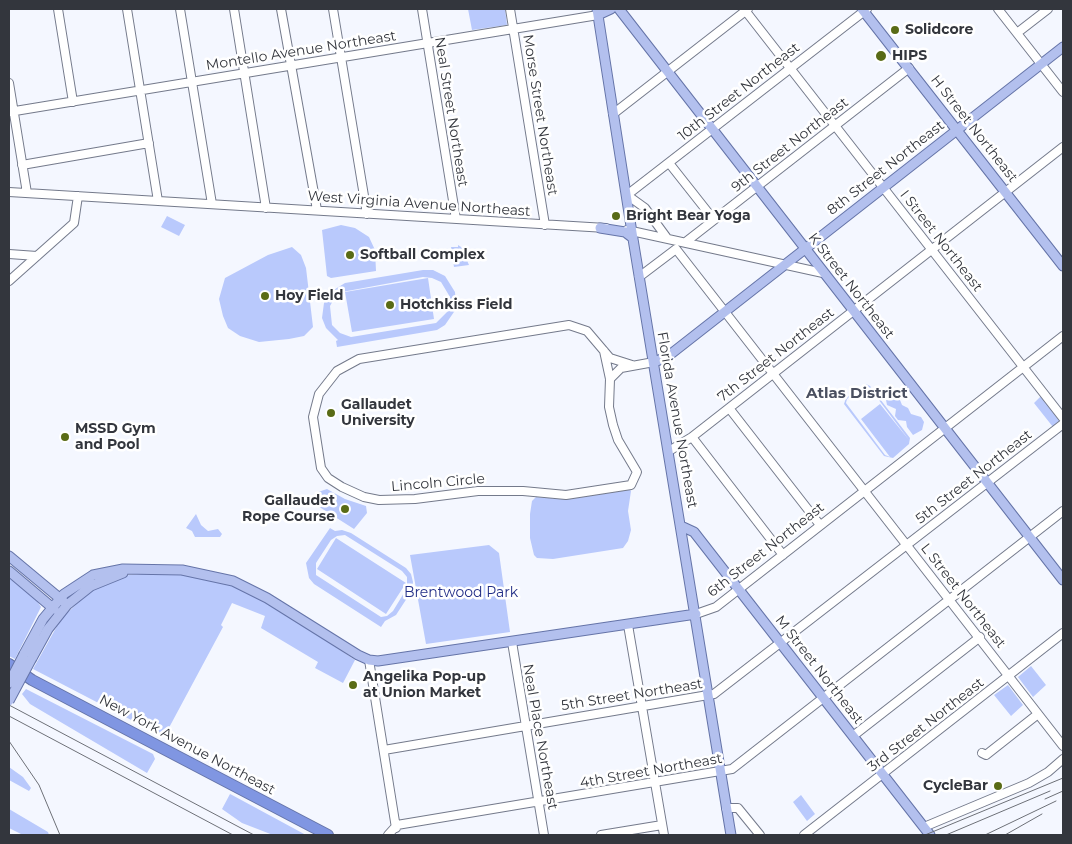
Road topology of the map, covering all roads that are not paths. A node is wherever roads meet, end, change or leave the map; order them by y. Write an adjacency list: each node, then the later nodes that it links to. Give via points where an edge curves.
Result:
1 (58, 9): 31 (street)
2 (127, 9): 29 (street)
3 (180, 9): 27 (street)
4 (234, 9): 26 (street)
5 (281, 9): 22 (street)
6 (333, 9): 20 (street)
7 (422, 9): 18 (street, Neal Street Northeast)
8 (510, 9): 16 (street, Morse Street Northeast)
9 (611, 9): 15 (main road)
10 (618, 9): 25 (main road, K Street Northeast)
11 (746, 9): 23 (street, I Street Northeast); 25 (street)
12 (864, 9): 23 (street, 10th Street Northeast); 24 (main road, H Street Northeast)
13 (998, 9): 17 (street)
14 (1048, 9): 17 (street)
15 (598, 12): 16 (street, Montello Avenue Northeast); 33 (main road, Florida Avenue Northeast)
16 (514, 29): 18 (street, Montello Avenue Northeast); 55 (street, Morse Street Northeast)
17 (1017, 33): 21 (street)
18 (427, 43): 20 (street, Montello Avenue Northeast); 53 (street, Neal Street Northeast)
19 (1063, 47): 21 (main road, 8th Street Northeast)
20 (341, 58): 22 (street, Montello Avenue Northeast); 52 (street)
21 (1042, 64): 30 (street); 36 (main road, 8th Street Northeast)
22 (291, 66): 26 (street, Montello Avenue Northeast); 51 (street)
23 (790, 68): 34 (street, I Street Northeast); 35 (street, 10th Street Northeast)
24 (909, 68): 34 (street, 9th Street Northeast); 36 (main road, H Street Northeast)
25 (667, 72): 33 (street); 35 (main road, K Street Northeast)
26 (244, 74): 27 (street, Montello Avenue Northeast); 50 (street)
27 (192, 82): 29 (street, Montello Avenue Northeast); 49 (street)
28 (9, 83): 32 (street)
29 (140, 91): 31 (street, Montello Avenue Northeast); 37 (street)
30 (1063, 92)
31 (73, 102): 32 (street, Montello Avenue Northeast)
32 (11, 112): 40 (street)
33 (613, 114): 46 (main road, Florida Avenue Northeast)
34 (835, 126): 41 (street, 9th Street Northeast); 42 (street, I Street Northeast)
35 (712, 130): 39 (street, 10th Street Northeast); 41 (main road, K Street Northeast)
36 (957, 130): 42 (main road, 8th Street Northeast); 44 (main road, H Street Northeast)
37 (149, 143): 40 (street); 48 (street)
38 (1063, 147): 44 (street, 7th Street Northeast)
39 (669, 163): 46 (street, 10th Street Northeast); 54 (street)
40 (22, 165): 45 (street)
41 (756, 187): 54 (street, 9th Street Northeast); 60 (main road, K Street Northeast)
42 (883, 188): 60 (main road, 8th Street Northeast); 61 (street, I Street Northeast)
43 (9, 192): 45 (street, West Virginia Avenue Northeast)
44 (1006, 192): 61 (street, 7th Street Northeast); 65 (main road, H Street Northeast)
45 (26, 193): 47 (street, West Virginia Avenue Northeast)
46 (627, 195): 57 (main road, Florida Avenue Northeast); 58 (street, via 645,208)
47 (78, 196): 48 (street, West Virginia Avenue Northeast); 63 (street, via 74,223)
48 (158, 201): 49 (street, West Virginia Avenue Northeast)
49 (212, 204): 50 (street, West Virginia Avenue Northeast)
50 (266, 208): 51 (street, West Virginia Avenue Northeast)
51 (317, 210): 52 (street, West Virginia Avenue Northeast)
52 (367, 214): 53 (street, West Virginia Avenue Northeast)
53 (456, 219): 55 (street, West Virginia Avenue Northeast)
54 (714, 220): 59 (street, 9th Street Northeast)
55 (545, 225): 56 (street, West Virginia Avenue Northeast)
56 (600, 228): 57 (main road)
57 (632, 234): 58 (street); 67 (main road, Florida Avenue Northeast)
58 (667, 238): 59 (street)
59 (687, 242): 64 (street)
60 (805, 249): 64 (main road, 8th Street Northeast); 66 (main road, K Street Northeast)
61 (931, 250): 70 (street, 7th Street Northeast); 75 (street, I Street Northeast)
62 (9, 254): 63 (street)
63 (37, 256): 68 (street)
64 (786, 263): 66 (street); 69 (main road, 8th Street Northeast)
65 (1063, 266)
66 (823, 273): 70 (main road, K Street Northeast)
67 (639, 277): 69 (street, L Street Northeast, via 676,250); 73 (main road, Florida Avenue Northeast)
68 (9, 280)
69 (725, 311): 73 (main road, 8th Street Northeast, via 667,357); 76 (street, L Street Northeast)
70 (853, 311): 76 (street, 7th Street Northeast); 81 (main road, K Street Northeast)
71 (1063, 336): 75 (street, 6th Street Northeast)
72 (604, 351): 74 (street, Lincoln Circle, via 618,362); 77 (street, Lincoln Circle); 77 (street, Lincoln Circle, via 586,331 569,326 350,363 326,382 314,408 321,467 328,478 342,488 379,500 478,491 523,490 566,495 631,485 637,472 613,425 609,407)
73 (654, 362): 74 (street); 83 (main road, Florida Avenue Northeast)
74 (632, 365): 77 (street, via 621,368)
75 (1023, 367): 79 (street, I Street Northeast); 81 (street, 6th Street Northeast)
76 (773, 373): 78 (street, 7th Street Northeast); 85 (street, L Street Northeast)
77 (610, 379)
78 (729, 408): 82 (street, 7th Street Northeast); 87 (street)
79 (1063, 418)
80 (1063, 424): 84 (street, 5th Street Northeast)
81 (944, 428): 84 (main road, K Street Northeast); 85 (street, 6th Street Northeast)
82 (692, 437): 83 (street, 7th Street Northeast); 91 (street)
83 (669, 451): 88 (main road, Florida Avenue Northeast)
84 (987, 483): 89 (main road, K Street Northeast); 90 (street, 5th Street Northeast)
85 (865, 491): 87 (street, 6th Street Northeast); 90 (street, L Street Northeast)
86 (1063, 511): 89 (street, 4th Street Northeast)
87 (820, 525): 91 (street, 6th Street Northeast)
88 (682, 526): 96 (main road, M Street Northeast, via 694,532); 102 (main road, Florida Avenue Northeast)
89 (1030, 538): 95 (main road, K Street Northeast); 98 (street, 4th Street Northeast)
90 (907, 546): 98 (street, L Street Northeast); 107 (street, 5th Street Northeast)
91 (783, 554): 96 (street, 6th Street Northeast)
92 (9, 556): 97 (main road)
93 (139, 569): 97 (main road, via 98,574 79,583); 99 (main road, via 101,581); 109 (main road, via 196,571 240,584)
94 (9, 571): 100 (main road)
95 (1063, 580)
96 (739, 589): 102 (street, 6th Street Northeast, via 713,608); 107 (main road, M Street Northeast)
97 (60, 598): 99 (main road); 100 (main road)
98 (950, 600): 105 (street, L Street Northeast); 116 (street, 4th Street Northeast)
99 (67, 605): 101 (main road)
100 (52, 607): 101 (main road); 108 (main road)
101 (59, 613): 108 (main road)
102 (696, 614): 103 (main road, 6th Street Northeast); 115 (main road, Florida Avenue Northeast)
103 (628, 625): 106 (main road, 6th Street Northeast); 118 (street)
104 (1063, 633): 112 (street, 3rd Street Northeast)
105 (980, 637): 112 (street, L Street Northeast); 121 (street)
106 (512, 642): 109 (main road, 6th Street Northeast); 120 (street, Neal Place Northeast)
107 (781, 644): 115 (street, 5th Street Northeast); 116 (main road, M Street Northeast)
108 (28, 656): 114 (main road, bridge); 117 (main road, bridge)
109 (369, 660): 123 (street)
110 (9, 664): 113 (highway, New York Avenue Northeast)
111 (9, 671): 113 (highway, New York Avenue Northeast)
112 (1009, 676): 119 (street, L Street Northeast); 127 (street, 3rd Street Northeast)
113 (32, 680): 134 (highway, New York Avenue Northeast)
114 (9, 683)
115 (709, 697): 118 (street, 5th Street Northeast); 126 (main road, Florida Avenue Northeast)
116 (824, 698): 121 (main road, M Street Northeast); 126 (street, 4th Street Northeast, via 736,767)
117 (9, 701)
118 (642, 707): 120 (street, 5th Street Northeast); 128 (street)
119 (1038, 714): 122 (street, L Street Northeast); 124 (street, via 986,755)
120 (526, 725): 123 (street, 5th Street Northeast); 129 (street, Neal Place Northeast)
121 (853, 736): 127 (main road, M Street Northeast)
122 (1063, 746)
123 (384, 750): 131 (street)
124 (982, 753)
125 (1063, 759): 133 (street, via 1048,772 1012,791)
126 (721, 772): 128 (street, 4th Street Northeast); 130 (main road, Florida Avenue Northeast)
127 (883, 775): 133 (main road, M Street Northeast); 142 (street, 3rd Street Northeast)
128 (655, 783): 129 (street, 4th Street Northeast); 132 (street)
129 (539, 802): 131 (street, 4th Street Northeast); 137 (street, Neal Place Northeast)
130 (726, 808): 140 (main road, Florida Avenue Northeast); 141 (street, via 738,808)
131 (397, 825): 135 (street); 136 (street)
132 (662, 825): 138 (street); 139 (street)
133 (924, 827): 143 (main road, M Street Northeast)
134 (328, 835)
135 (388, 835)
136 (395, 835)
137 (544, 835)
138 (601, 835)
139 (664, 835)
140 (731, 835)
141 (760, 835)
142 (804, 835)
143 (930, 835)

